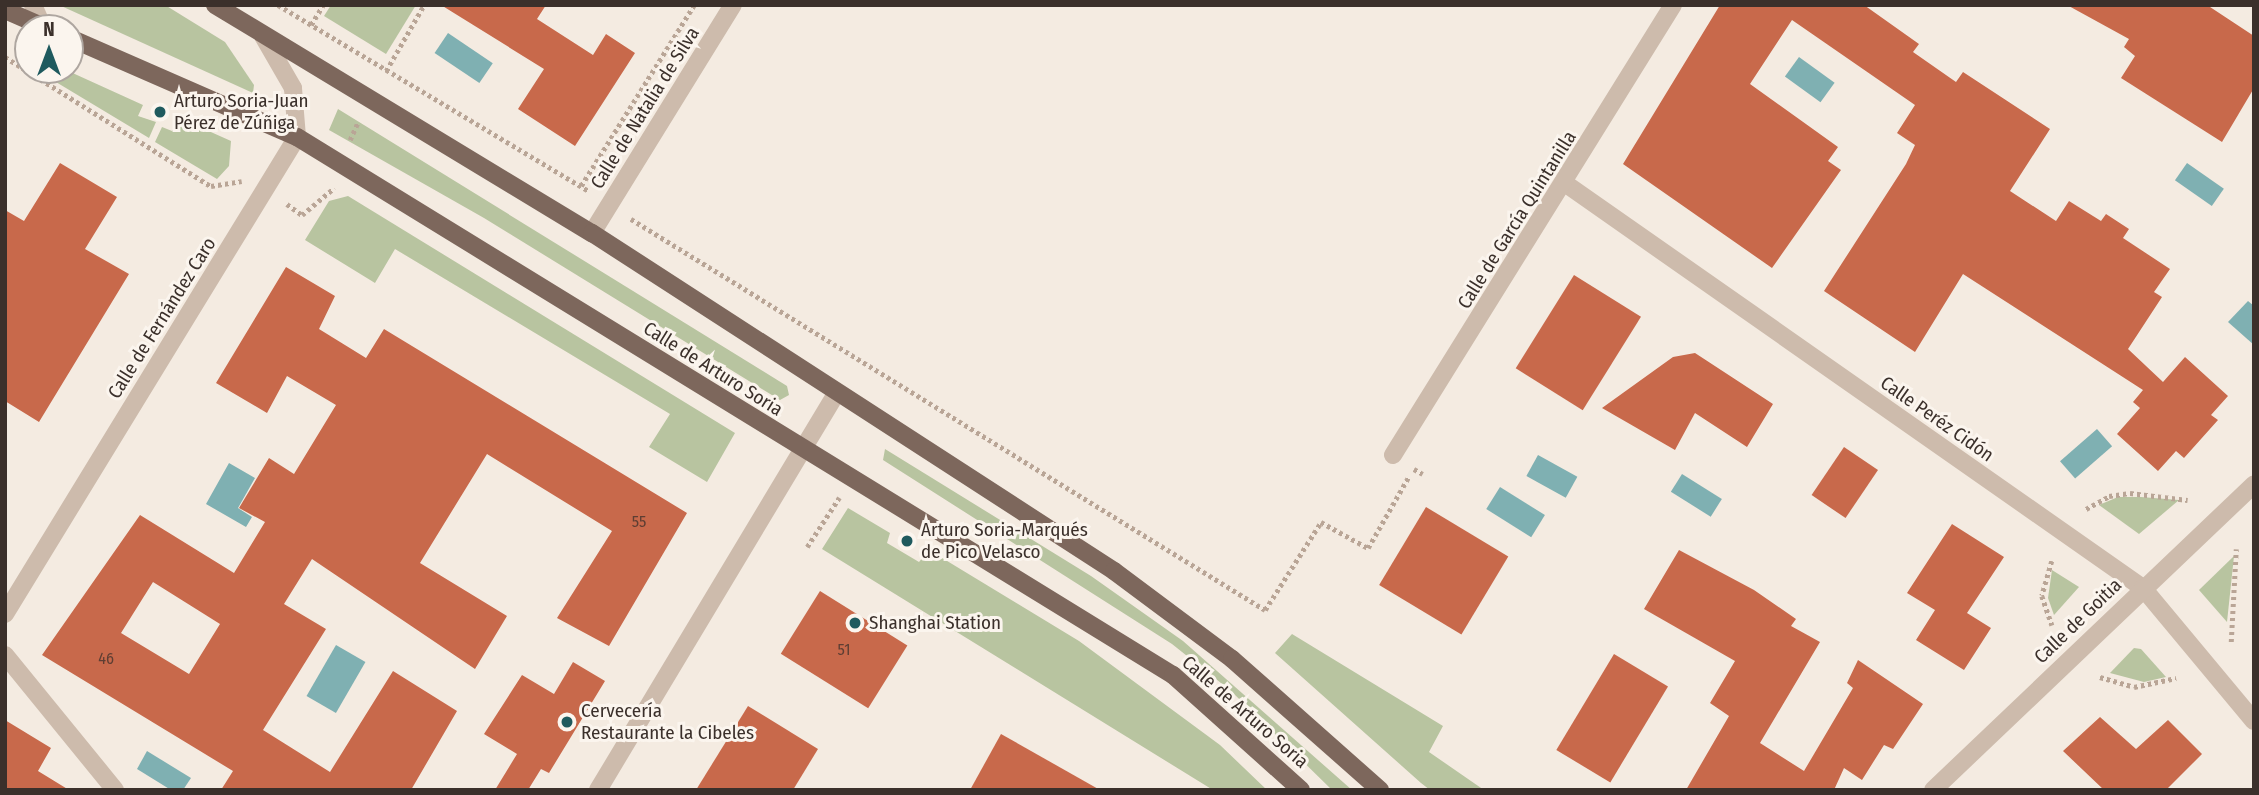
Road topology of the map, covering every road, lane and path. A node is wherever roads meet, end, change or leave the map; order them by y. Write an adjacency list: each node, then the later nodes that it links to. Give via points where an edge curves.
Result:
1 (215, 5): 9 (main road, Calle de Arturo Soria)
2 (278, 5): 8 (path)
3 (323, 5): 8 (path)
4 (424, 5): 12 (path)
5 (694, 5): 17 (path)
6 (733, 5): 19 (street, Calle de Natalia de Silva)
7 (1673, 5): 16 (street, Calle de García Quintanilla)
8 (311, 25): 12 (path)
9 (263, 36): 13 (main road, Calle de Arturo Soria); 14 (street, via 293,88)
10 (84, 44): 14 (main road, Calle de Arturo Soria)
11 (5, 57): 18 (path, via 211,186 239,180)
12 (387, 70): 13 (path); 17 (path)
13 (370, 100): 15 (path); 20 (main road, Calle de Arturo Soria)
14 (297, 137): 15 (main road, Calle de Arturo Soria); 18 (street, Calle de Fernández Caro)
15 (342, 165): 18 (path, via 333,191 302,215); 22 (main road, Calle de Arturo Soria)
16 (1566, 184): 23 (street, Calle de García Quintanilla); 31 (street, Calle Peréz Cidón)
17 (582, 186): 19 (path)
18 (265, 190): 32 (street, Calle de Fernández Caro)
19 (609, 205): 20 (street, Calle de Natalia de Silva); 24 (path, via 1265,610 1321,522 1367,548)
20 (592, 233): 21 (main road, Calle de Arturo Soria)
21 (837, 393): 22 (street); 42 (main road, Calle de Arturo Soria, via 1114,571 1232,659)
22 (803, 449): 40 (street); 41 (main road, Calle de Arturo Soria, via 1174,675)
23 (1393, 455): 24 (path)
24 (1413, 469): 25 (path)
25 (1423, 474)
26 (2254, 484): 31 (street, Calle de Goitia)
27 (2188, 500): 28 (path, via 2130,494 2109,496)
28 (2086, 509)
29 (2236, 549): 34 (path)
30 (2052, 561): 33 (path, via 2042,596)
31 (2143, 589): 38 (street, Calle Peréz Cidón); 43 (street, Calle de Goitia)
32 (5, 614)
33 (2052, 625)
34 (2231, 642)
35 (5, 656): 39 (street)
36 (2100, 677): 37 (path, via 2134,687)
37 (2176, 678)
38 (2254, 721)
39 (115, 790)
40 (598, 790)
41 (1301, 790)
42 (1380, 790)
43 (1933, 790)

